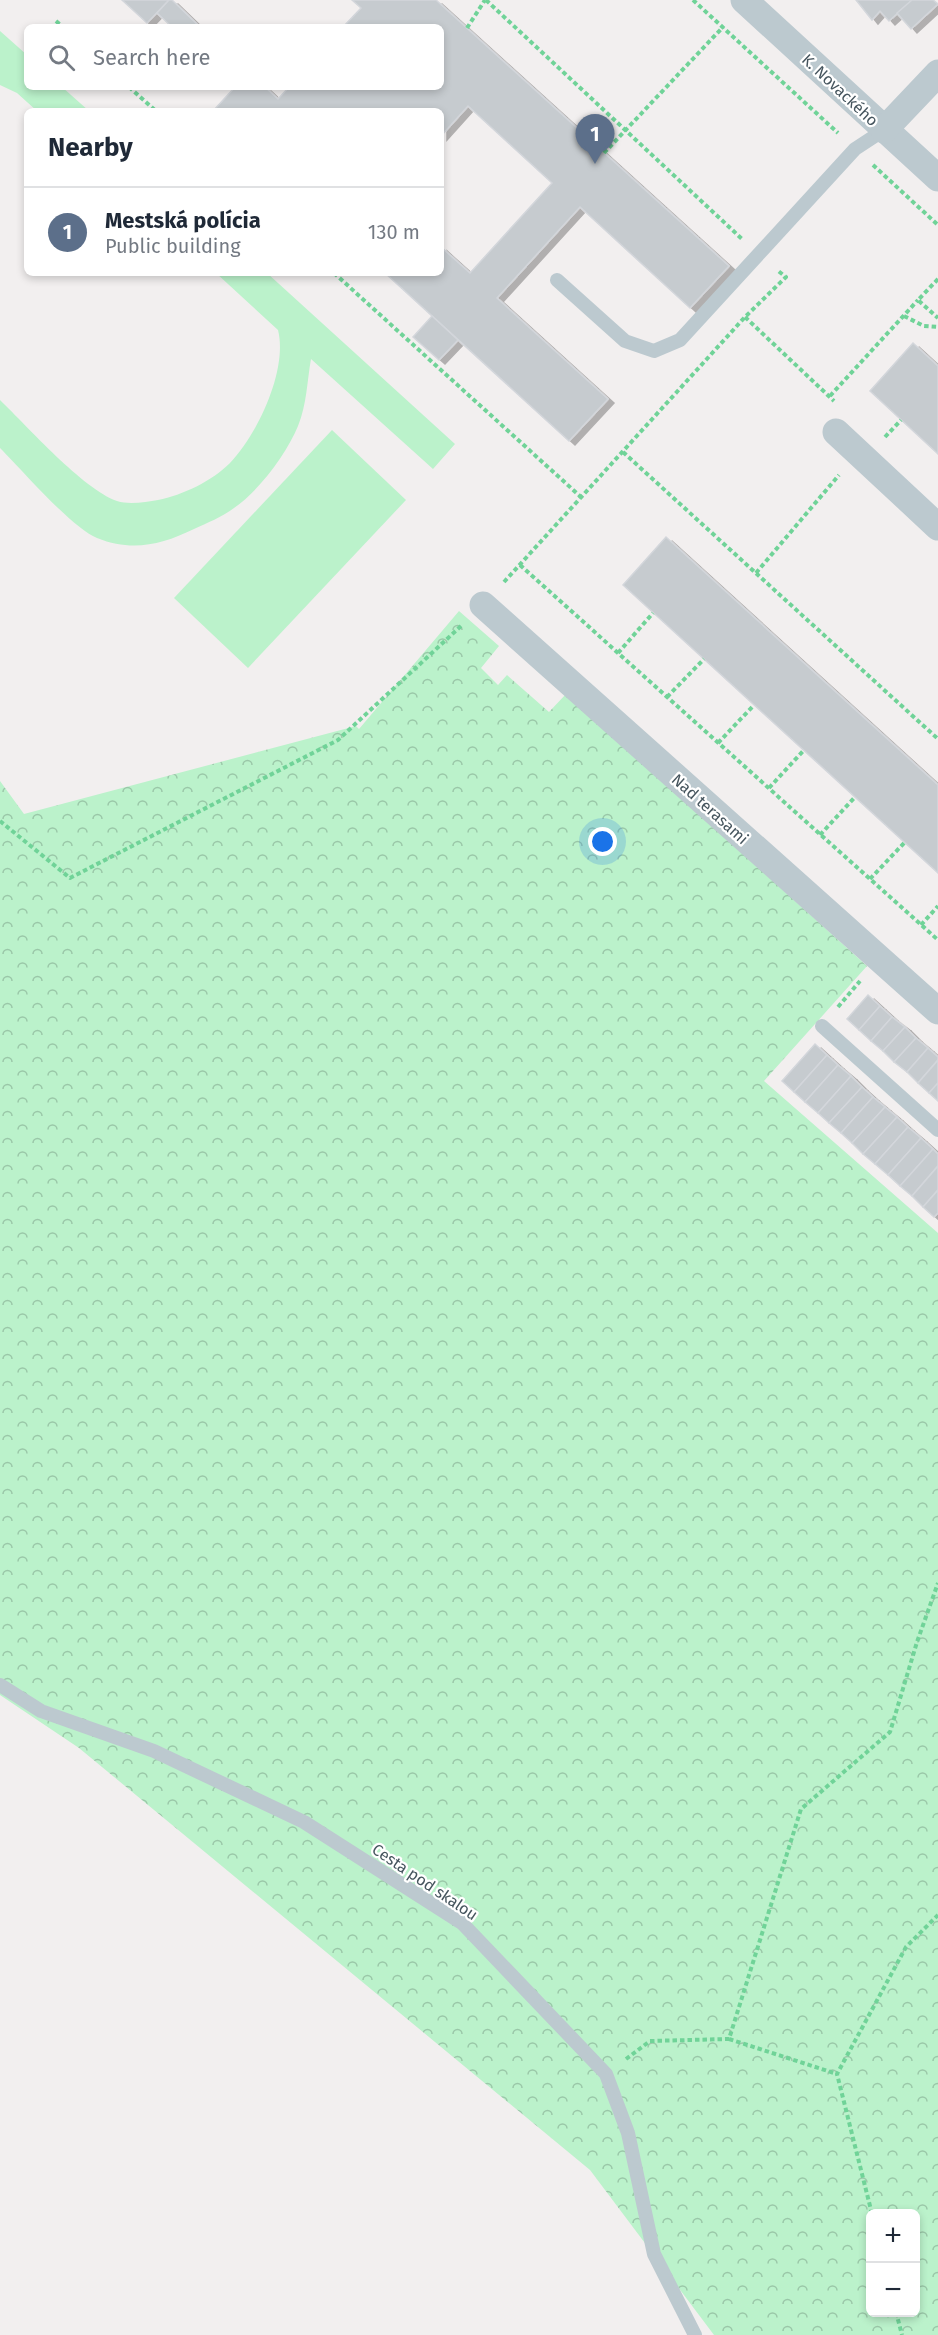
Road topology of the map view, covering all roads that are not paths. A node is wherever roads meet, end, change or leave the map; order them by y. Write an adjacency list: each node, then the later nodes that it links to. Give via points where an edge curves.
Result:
1 (744, 0): 3 (street, K. Novackého)
2 (938, 73): 3 (street)
3 (884, 130): 4 (street, K. Novackého); 5 (lane, via 855,148 680,340 654,351 625,341)
4 (938, 178)
5 (557, 280)
6 (836, 432): 7 (street)
7 (938, 527)
8 (483, 605): 9 (street, Nad terasami)
9 (938, 1011)
10 (822, 1026): 11 (lane)
11 (938, 1130)
12 (0, 1685): 13 (lane, Cesta pod skalou, via 41,1711 154,1751 304,1822 462,1923 606,2074 628,2133 654,2254)
13 (694, 2335)

